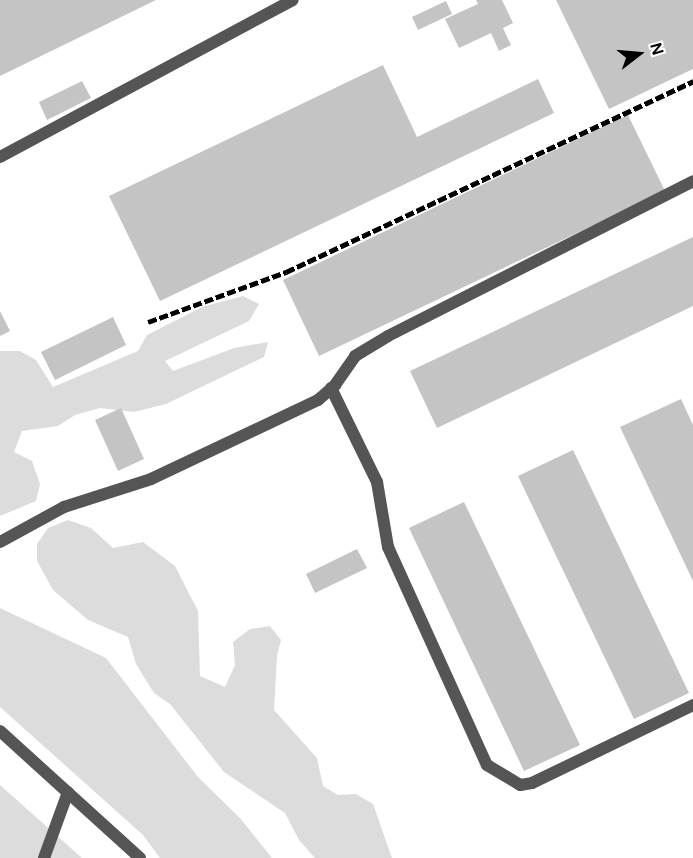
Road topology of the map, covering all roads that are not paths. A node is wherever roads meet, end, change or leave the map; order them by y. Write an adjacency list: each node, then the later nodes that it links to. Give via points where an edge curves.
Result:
1 (293, 0): 2 (street)
2 (0, 157)
3 (693, 181): 4 (street, via 387,336 355,356)
4 (331, 388): 5 (street, via 318,400 201,457 151,479 64,507); 6 (street, via 377,482 388,547 487,765 520,785 532,783)
5 (0, 542)
6 (693, 705)
7 (0, 730): 8 (street)
8 (68, 792): 9 (street); 10 (street)
9 (44, 858)
10 (140, 858)

